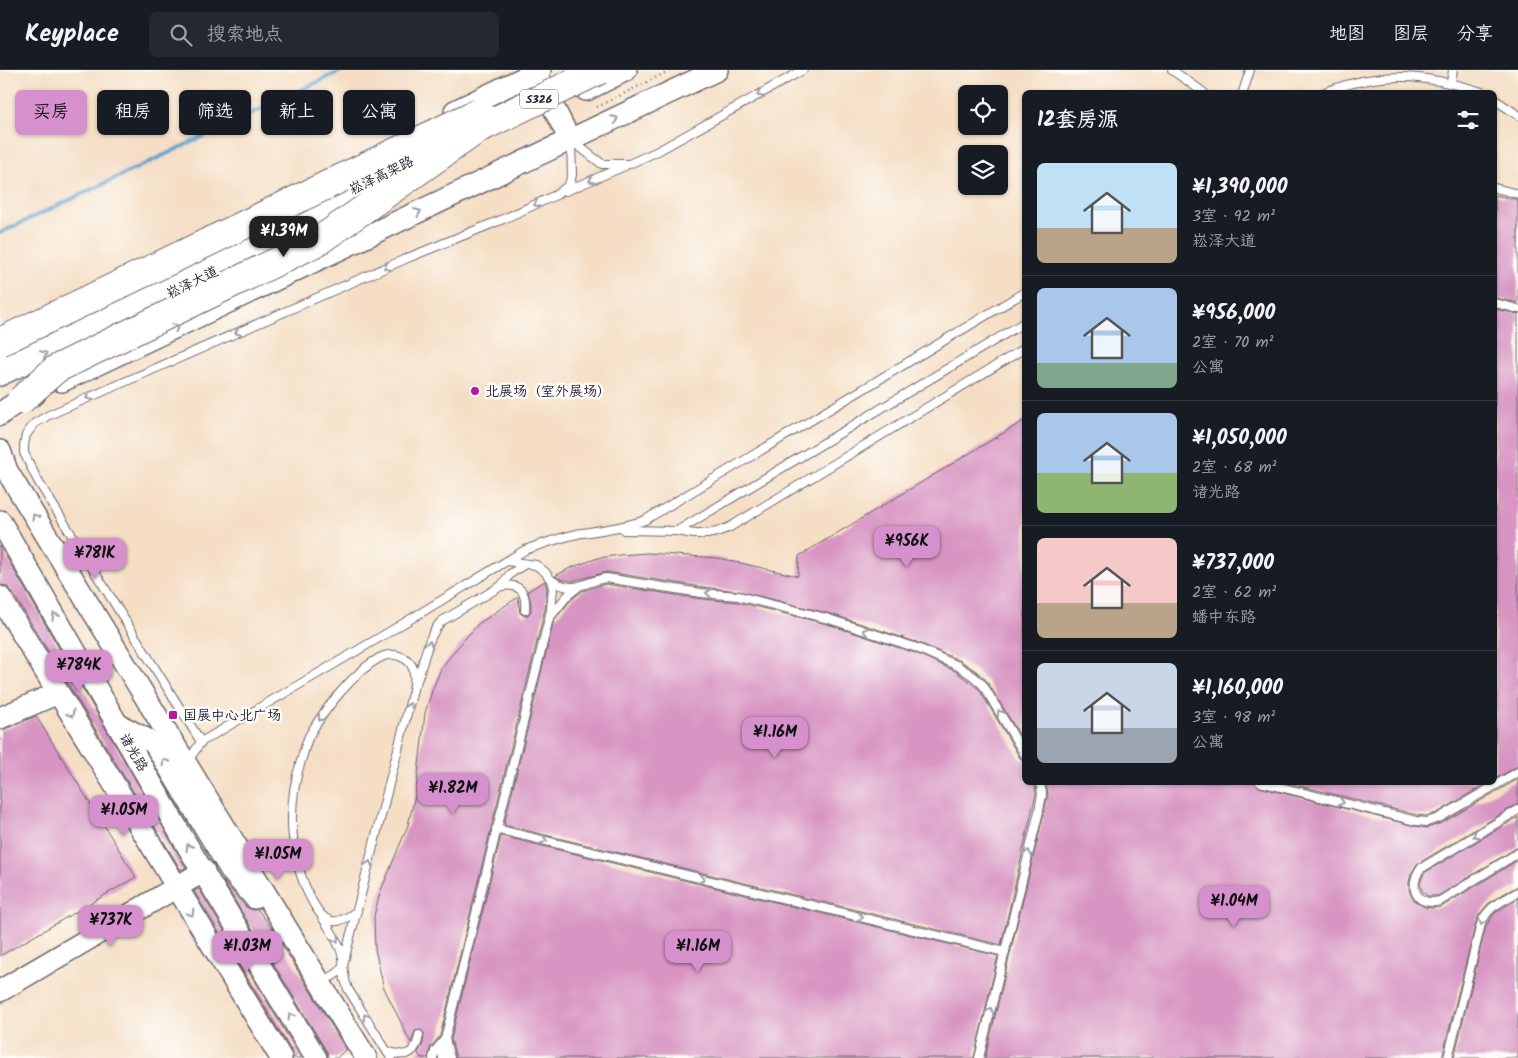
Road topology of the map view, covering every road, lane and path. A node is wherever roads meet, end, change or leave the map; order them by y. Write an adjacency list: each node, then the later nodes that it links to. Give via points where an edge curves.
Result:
1 (566, 70): 31 (highway, 崧泽高架路 / S326, bridge)
2 (600, 70): 20 (highway, 崧泽高架路 / S326, bridge)
3 (626, 70): 17 (main road, 崧泽大道)
4 (671, 70): 18 (path)
5 (717, 70): 21 (main road, one-way to 5)
6 (803, 70): 22 (lane, one-way to 22)
7 (1172, 70): 12 (lane)
8 (1250, 70): 13 (lane)
9 (1453, 70): 11 (lane)
10 (537, 71): 17 (main road); 30 (main road)
11 (1450, 82): 14 (lane, via 1421,76 1380,76); 15 (lane)
12 (1200, 90)
13 (1244, 90)
14 (1330, 90)
15 (1476, 90)
16 (1497, 101): 19 (lane)
17 (552, 106): 21 (main road); 34 (main road, 崧泽大道, one-way to 17)
18 (596, 108)
19 (1518, 115)
20 (478, 129): 33 (highway, 崧泽高架路 / S326, bridge); 35 (highway, bridge, via 317,242 56,369)
21 (570, 140): 22 (lane, via 602,164); 25 (lane, via 572,175 569,185); 35 (main road, one-way to 21)
22 (629, 164): 25 (lane, one-way to 25)
23 (1497, 189): 24 (lane)
24 (1518, 194)
25 (556, 195): 52 (lane, one-way to 52, via 49,415 35,423 26,435 24,453 38,481)
26 (1022, 294): 38 (lane, via 661,512 633,525)
27 (1497, 304): 28 (lane)
28 (1518, 309)
29 (1022, 324): 39 (lane)
30 (0, 330)
31 (0, 342)
32 (1022, 350): 39 (lane, via 730,527 707,534)
33 (0, 360)
34 (0, 375)
35 (11, 408)
36 (0, 451): 54 (main road, one-way to 36, via 7,471)
37 (0, 521): 51 (main road, 诸光路, one-way to 37)
38 (602, 530): 39 (lane); 40 (lane, via 549,541)
39 (677, 531)
40 (506, 562): 41 (lane); 52 (lane)
41 (524, 564): 42 (lane, via 536,565); 43 (lane)
42 (551, 580): 44 (lane, via 570,588); 47 (lane, via 553,594)
43 (500, 586): 46 (lane, via 518,588 526,601); 48 (lane, one-way to 43, via 437,627)
44 (580, 586): 47 (lane, via 558,606); 53 (lane, one-way to 44, via 978,680 958,666 917,648 829,619 738,596 606,578)
45 (0, 598): 49 (main road)
46 (524, 610)
47 (546, 627): 61 (lane)
48 (413, 690): 66 (lane, one-way to 48); 67 (lane, one-way to 67, via 415,673 411,665 403,657 383,656 349,682 308,738 292,800 292,837 305,888)
49 (58, 693): 50 (main road); 64 (main road, one-way to 64)
50 (0, 718)
51 (117, 724): 63 (main road, 诸光路, one-way to 51); 68 (main road, one-way to 51, via 232,872 154,743)
52 (202, 742): 54 (lane)
53 (1022, 750)
54 (186, 765): 68 (main road)
55 (1518, 772): 56 (lane, one-way to 55)
56 (1497, 784)
57 (1040, 785): 69 (lane, one-way to 57, via 1042,794)
58 (1281, 785): 59 (lane, one-way to 59, via 1427,822 1440,818)
59 (1496, 785)
60 (1518, 810): 62 (lane, one-way to 62, via 1420,869 1415,877 1416,893 1428,902 1440,901)
61 (496, 829): 69 (lane, one-way to 69); 74 (lane)
62 (1518, 853)
63 (204, 872): 64 (main road); 77 (main road, 诸光路, one-way to 63)
64 (176, 888): 72 (main road); 76 (main road, one-way to 76)
65 (1518, 892): 83 (lane, one-way to 83, via 1485,914)
66 (357, 911): 67 (lane, via 338,922); 70 (lane)
67 (321, 915): 70 (lane, one-way to 70, via 340,946)
68 (295, 943): 71 (main road)
69 (1005, 952): 82 (lane, one-way to 69)
70 (343, 965): 71 (lane, via 336,974); 75 (lane, one-way to 70, via 348,989)
71 (320, 982): 78 (main road)
72 (0, 991)
73 (419, 1035): 75 (lane, via 414,1051 406,1055)
74 (445, 1039): 79 (lane); 80 (lane); 81 (lane)
75 (389, 1055)
76 (281, 1058)
77 (316, 1058)
78 (366, 1058)
79 (433, 1058)
80 (443, 1058)
81 (450, 1058)
82 (979, 1058)
83 (1448, 1058)

